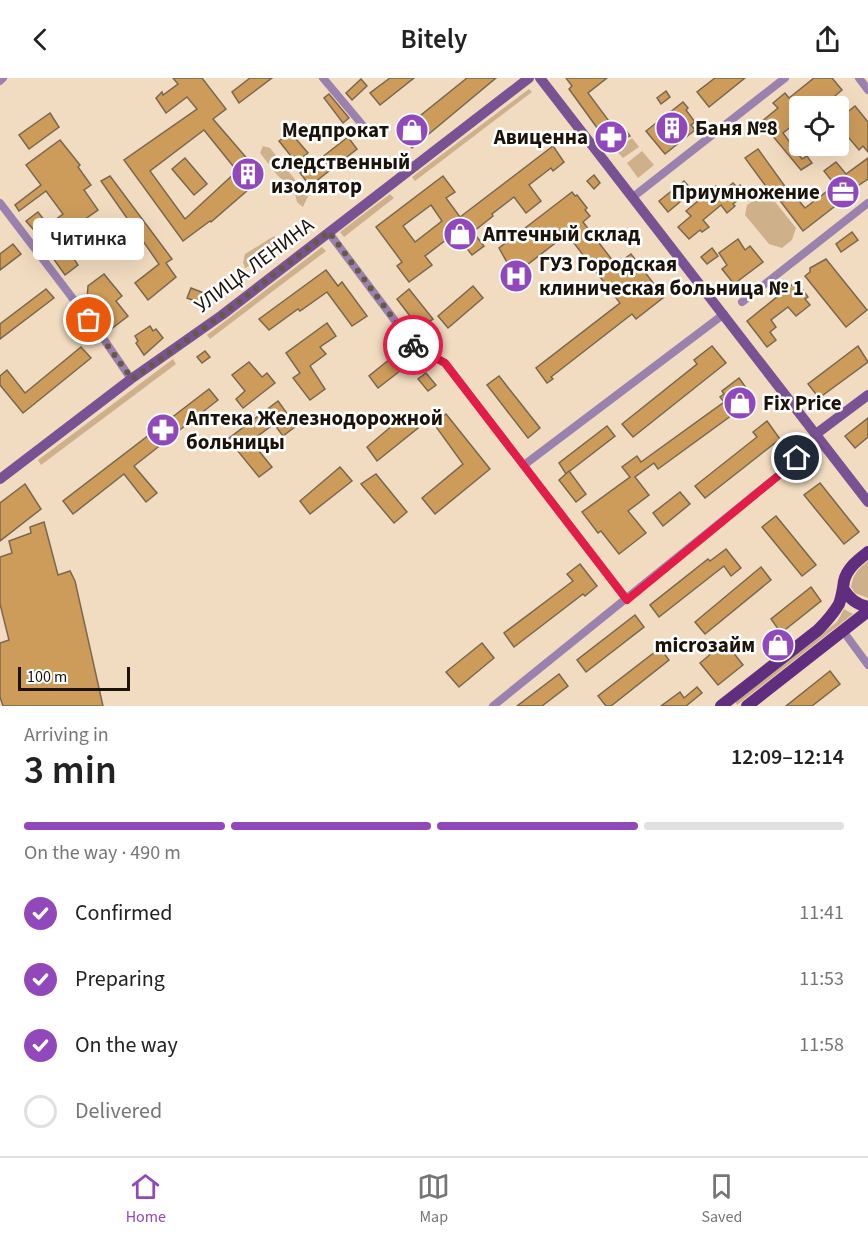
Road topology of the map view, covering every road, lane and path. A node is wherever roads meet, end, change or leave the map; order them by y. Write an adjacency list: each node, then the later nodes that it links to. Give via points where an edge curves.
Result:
1 (323, 78): 7 (street)
2 (529, 78): 11 (main road, УЛИЦА ЛЕНИНА)
3 (540, 78): 8 (main road)
4 (785, 78): 8 (street)
5 (859, 78): 6 (street)
6 (868, 90)
7 (365, 128)
8 (633, 197): 13 (main road)
9 (0, 203): 14 (street)
10 (868, 203): 12 (street)
11 (329, 232): 14 (main road, УЛИЦА ЛЕНИНА); 17 (street, via 414,346 445,363)
12 (742, 302)
13 (724, 314): 16 (main road); 17 (street)
14 (132, 379): 18 (main road, УЛИЦА ЛЕНИНА)
15 (868, 395): 16 (main road)
16 (816, 434): 19 (main road); 22 (street, via 784,471)
17 (524, 465): 22 (street)
18 (0, 479)
19 (868, 502)
20 (868, 552): 21 (main road, via 850,568)
21 (844, 590): 23 (main road, via 858,604); 28 (main road, via 831,617 818,630)
22 (627, 600): 27 (street)
23 (868, 607)
24 (868, 611): 25 (main road)
25 (843, 631): 26 (street); 29 (main road)
26 (868, 665)
27 (493, 706)
28 (721, 706)
29 (747, 706)

